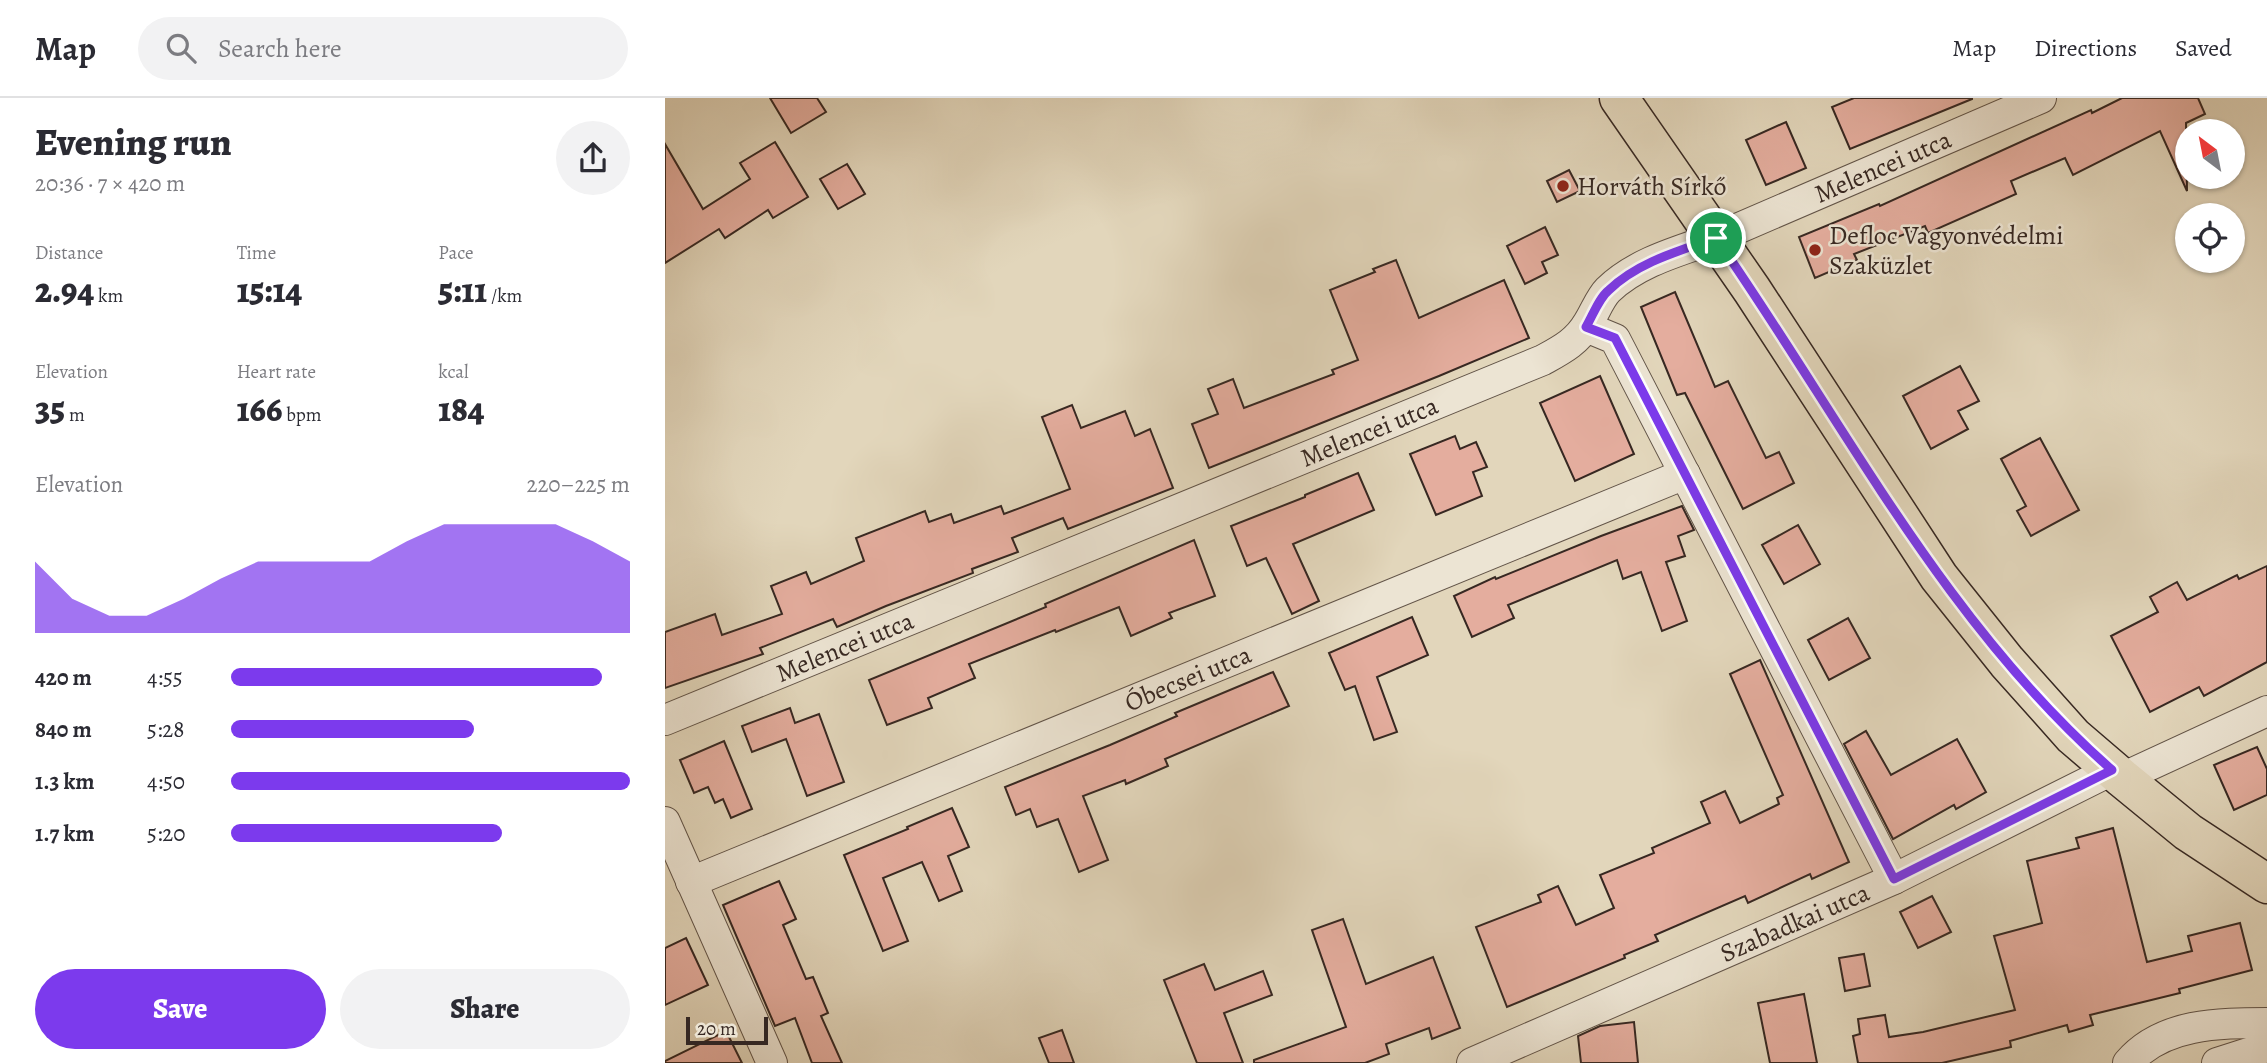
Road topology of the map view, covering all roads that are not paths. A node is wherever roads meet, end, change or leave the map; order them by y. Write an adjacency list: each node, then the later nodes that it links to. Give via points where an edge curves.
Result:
1 (1619, 98): 3 (main road)
2 (2041, 98): 3 (street, Melencei utca)
3 (1716, 238): 4 (street, Melencei utca, via 1638,268 1607,291); 8 (main road, via 1939,577 2073,736)
4 (1586, 327): 5 (street, via 1615,338); 7 (street, Melencei utca, via 1571,345 1543,360)
5 (1685, 474): 10 (street); 11 (street, Óbecsei utca)
6 (2267, 711): 8 (street, Szabadkai utca)
7 (665, 720)
8 (2117, 774): 10 (street, Szabadkai utca); 12 (main road, via 2188,832)
9 (665, 822): 11 (street)
10 (1894, 879): 16 (street, Szabadkai utca)
11 (691, 882): 15 (street)
12 (2267, 884)
13 (2267, 1023): 17 (street, via 2196,1026 2138,1052)
14 (2267, 1047): 18 (street)
15 (772, 1063)
16 (1472, 1063)
17 (2128, 1063)
18 (2217, 1063)

